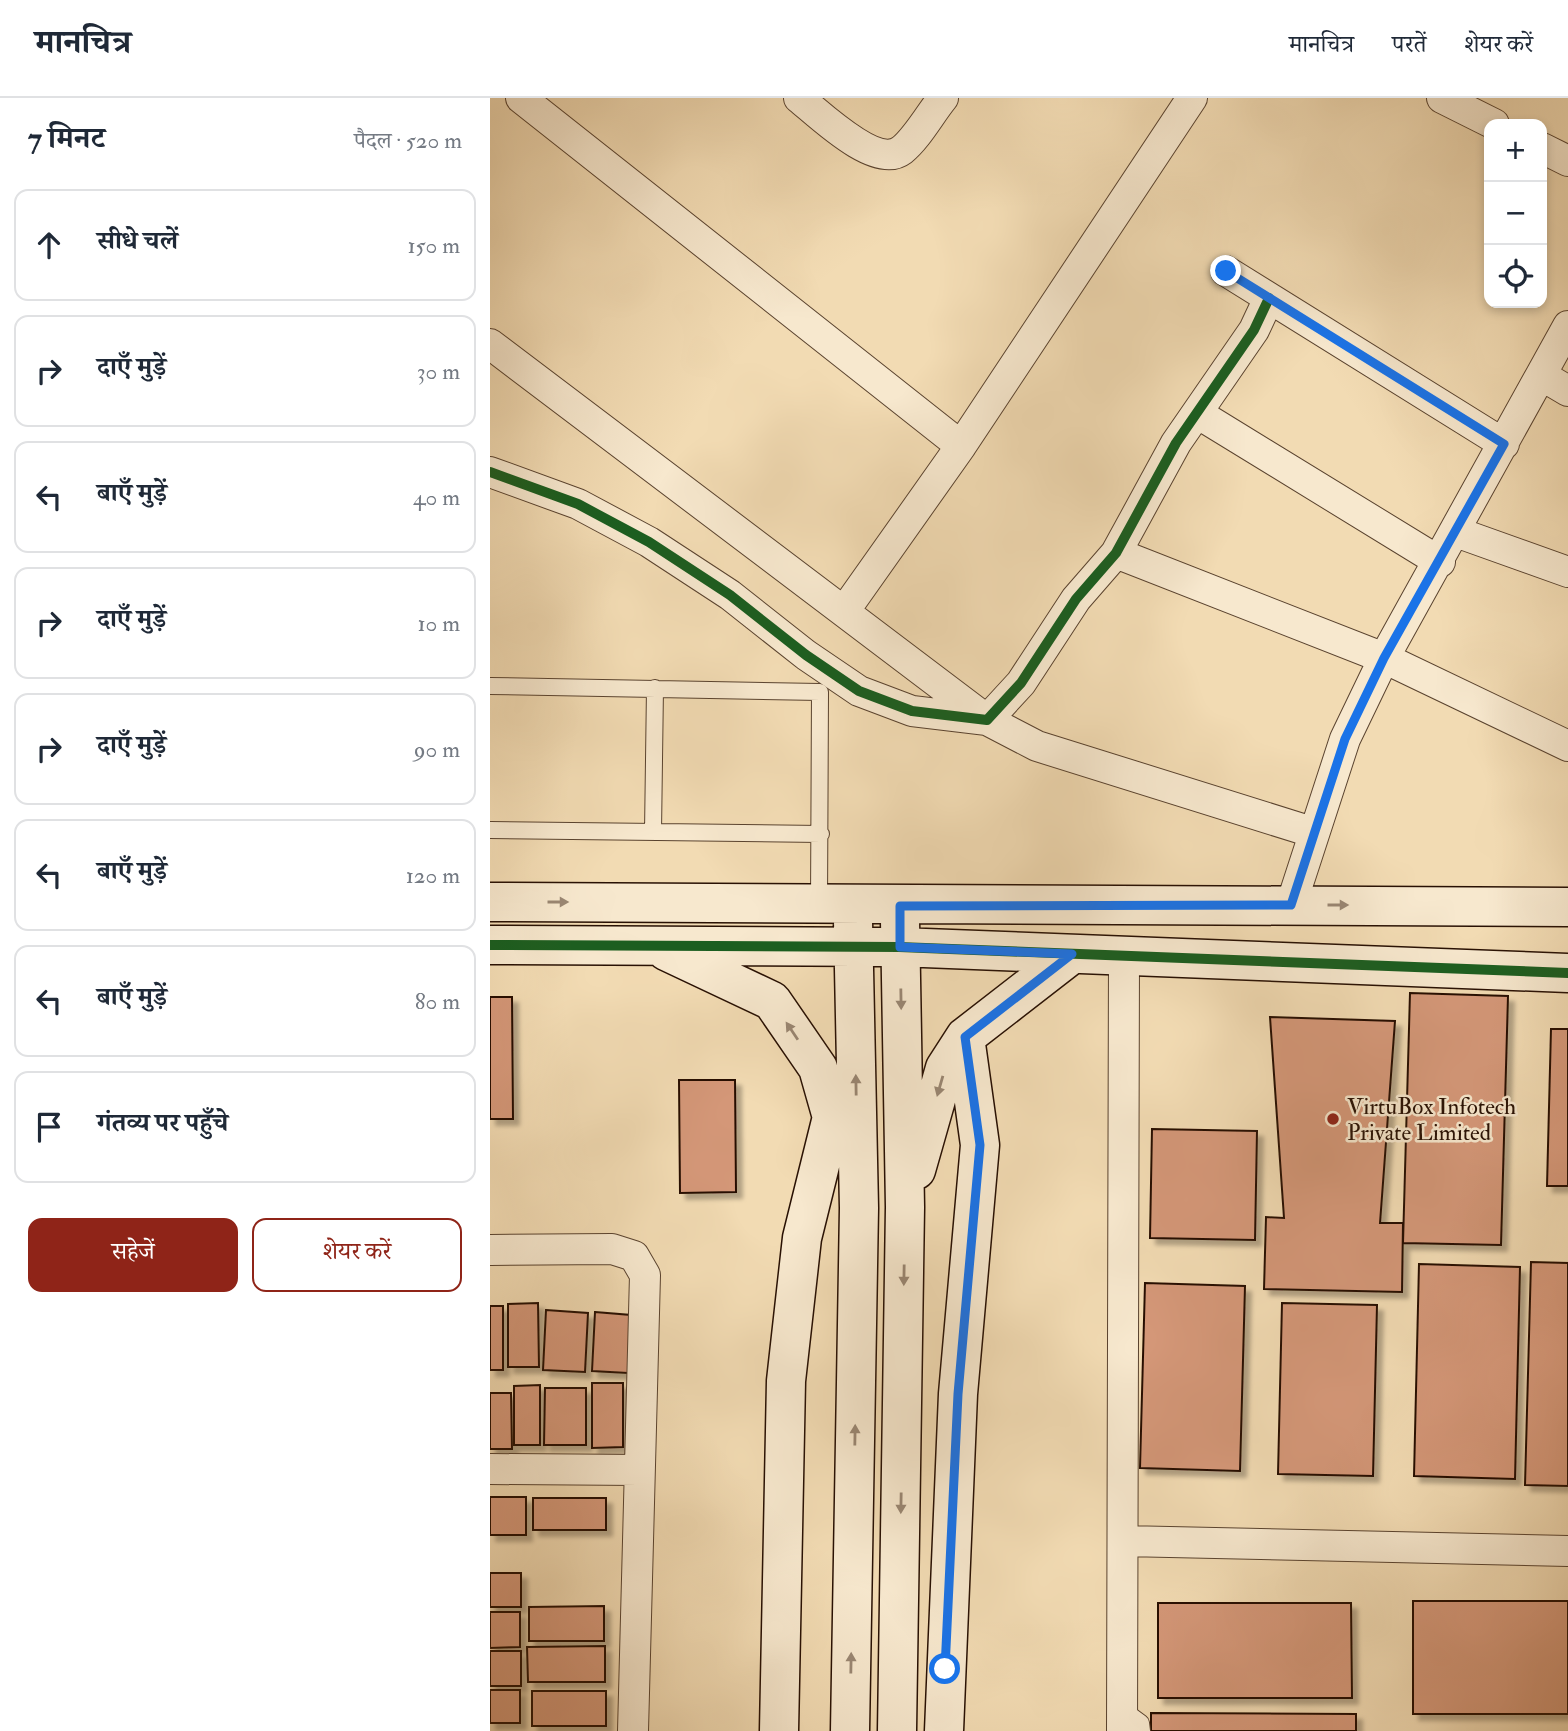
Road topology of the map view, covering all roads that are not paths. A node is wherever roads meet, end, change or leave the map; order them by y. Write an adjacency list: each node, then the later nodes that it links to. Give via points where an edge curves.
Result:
1 (521, 98): 17 (street)
2 (799, 98): 3 (street, via 867,150 885,155 901,151)
3 (943, 98)
4 (1192, 98): 17 (street)
5 (1442, 98): 6 (street)
6 (1484, 119)
7 (1547, 150): 8 (street)
8 (1568, 161)
9 (1226, 271): 10 (street)
10 (1269, 298): 15 (street, via 1254,330); 16 (street)
11 (1568, 326): 13 (street)
12 (490, 344): 23 (street)
13 (1541, 375): 14 (street); 16 (street)
14 (1568, 391)
15 (1197, 413): 20 (street); 21 (street)
16 (1504, 444): 19 (street)
17 (961, 446): 23 (street)
18 (490, 472): 27 (street, via 578,504 649,542 730,595 859,691 912,711)
19 (1456, 532): 21 (street); 22 (street)
20 (1116, 553): 24 (street); 27 (street, via 1076,599 1021,683)
21 (1440, 562): 24 (street)
22 (1568, 572)
23 (845, 610): 27 (street)
24 (1384, 658): 28 (street); 31 (street, via 1345,739)
25 (490, 686): 26 (lane)
26 (655, 688): 30 (lane); 32 (lane, via 820,692)
27 (987, 720): 31 (street, via 1037,746)
28 (1568, 746)
29 (490, 830): 30 (lane)
30 (653, 832): 32 (lane)
31 (1312, 832): 35 (street)
32 (821, 834): 34 (lane)
33 (490, 902): 34 (street, one-way to 34)
34 (836, 904): 36 (street); 40 (street)
35 (1291, 905): 36 (street); 37 (street, one-way to 37)
36 (900, 906): 41 (street)
37 (1568, 907)
38 (490, 945): 39 (street)
39 (657, 946): 40 (street); 46 (street, one-way to 39, via 818,1068 772,1001)
40 (853, 947): 41 (street); 48 (street, one-way to 40)
41 (900, 947): 42 (street); 47 (street, one-way to 47)
42 (1072, 954): 43 (street); 45 (street)
43 (1124, 956): 44 (street); 52 (street)
44 (1568, 973)
45 (965, 1037): 47 (street, one-way to 47, via 946,1068); 59 (street, via 980,1145 958,1394)
46 (832, 1117): 48 (street); 56 (street, via 802,1238 786,1381)
47 (905, 1207): 58 (street, one-way to 58)
48 (859, 1208): 57 (street, one-way to 48)
49 (490, 1251): 51 (street, via 612,1249 634,1256 645,1275)
50 (490, 1469): 51 (street)
51 (639, 1470): 55 (street)
52 (1124, 1541): 53 (street); 54 (street)
53 (1568, 1551)
54 (1122, 1720): 60 (lane, via 1141,1723)
55 (633, 1731)
56 (779, 1731)
57 (850, 1731)
58 (897, 1731)
59 (943, 1731)
60 (1142, 1731)

